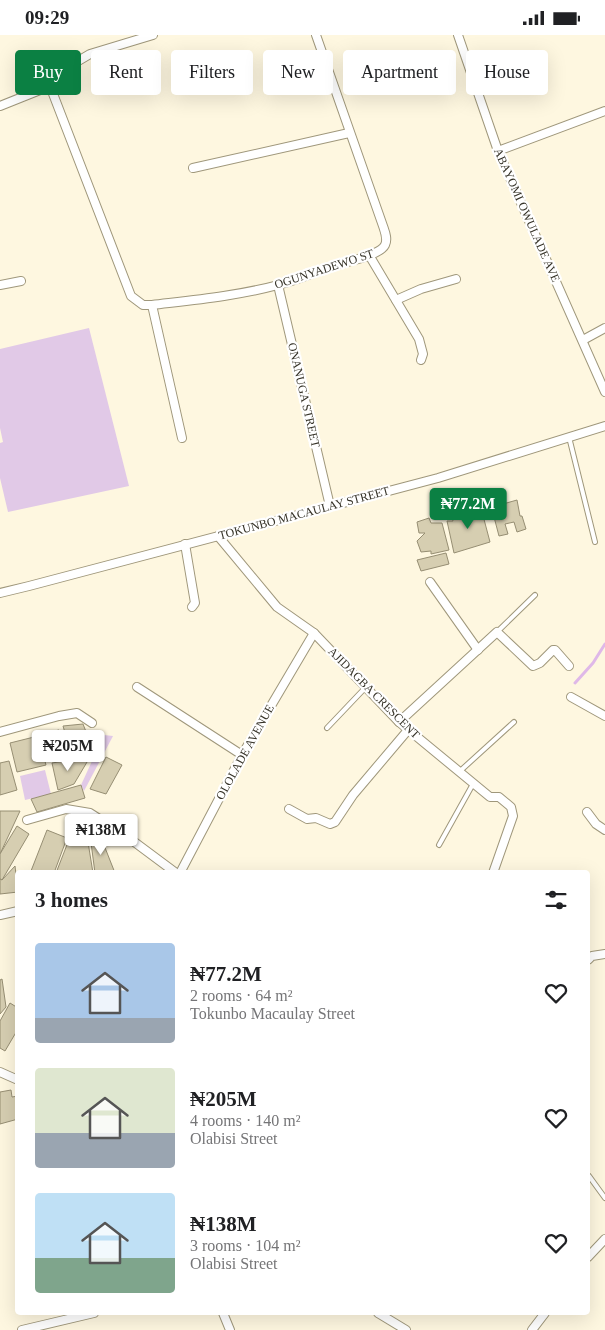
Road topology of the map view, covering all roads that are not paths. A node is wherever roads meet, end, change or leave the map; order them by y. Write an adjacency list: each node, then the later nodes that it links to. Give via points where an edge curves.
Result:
1 (153, 35): 4 (street)
2 (316, 35): 9 (street)
3 (458, 35): 10 (street, ABAYOMI OWULADE AVE)
4 (81, 58)
5 (29, 95): 7 (street)
6 (53, 95): 18 (street, via 131,296 143,305)
7 (0, 106)
8 (605, 111): 10 (street)
9 (349, 133): 11 (street); 12 (street, OGUNYADEWO ST, via 386,237 386,245)
10 (498, 151): 20 (street, ABAYOMI OWULADE AVE)
11 (193, 168)
12 (369, 255): 16 (street, OGUNYADEWO ST); 17 (street)
13 (456, 279): 17 (street)
14 (20, 281): 15 (street)
15 (0, 285)
16 (278, 285): 18 (street, OGUNYADEWO ST); 26 (street, ONANUGA STREET)
17 (396, 300): 21 (street, via 419,339 423,354)
18 (152, 305): 25 (street)
19 (605, 328): 20 (street)
20 (583, 340): 22 (street, ABAYOMI OWULADE AVE)
21 (421, 360)
22 (605, 392)
23 (605, 426): 24 (street, TOKUNBO MACAULAY STREET)
24 (569, 437): 26 (street, TOKUNBO MACAULAY STREET, via 438,479); 28 (lane)
25 (182, 438)
26 (330, 506): 27 (street, TOKUNBO MACAULAY STREET)
27 (218, 536): 29 (street, TOKUNBO MACAULAY STREET); 35 (street, AJIDAGBA CRESCENT, via 277,607)
28 (595, 543)
29 (186, 544): 31 (street, TOKUNBO MACAULAY STREET); 33 (street, via 195,603)
30 (430, 583): 36 (street)
31 (0, 593)
32 (535, 595): 34 (lane)
33 (192, 607)
34 (497, 631): 36 (street); 37 (street, via 533,666 555,650)
35 (314, 633): 39 (street, AJIDAGBA CRESCENT); 48 (street, OLOLADE AVENUE)
36 (478, 650): 42 (street)
37 (568, 666)
38 (136, 687): 48 (street)
39 (366, 687): 42 (street, AJIDAGBA CRESCENT); 45 (lane)
40 (571, 697): 41 (street)
41 (605, 716)
42 (399, 722): 46 (street, AJIDAGBA CRESCENT)
43 (514, 722): 49 (lane)
44 (92, 723): 47 (street, via 77,713)
45 (327, 728)
46 (408, 730): 49 (street, AJIDAGBA CRESCENT); 51 (street, via 353,795 335,822 330,824 316,818 307,819)
47 (0, 732)
48 (242, 755): 57 (street, OLOLADE AVENUE)
49 (459, 772): 50 (street, AJIDAGBA CRESCENT)
50 (473, 784): 55 (lane); 58 (street, AJIDAGBA CRESCENT, via 511,807 513,816)
51 (289, 809)
52 (587, 812): 54 (street)
53 (27, 820): 56 (street, via 66,809 90,813)
54 (605, 830)
55 (439, 845)
56 (172, 870)
57 (182, 870)
58 (494, 870)
59 (15, 912): 60 (street)
60 (0, 915)
61 (605, 954): 62 (street)
62 (590, 958)
63 (0, 1072): 64 (street)
64 (15, 1079)
65 (590, 1177): 66 (lane)
66 (605, 1198)
67 (605, 1239): 68 (street)
68 (590, 1255)
69 (86, 1315): 74 (street)
70 (224, 1315): 75 (street)
71 (381, 1315): 73 (street)
72 (543, 1315): 76 (street)
73 (402, 1329)
74 (22, 1330)
75 (230, 1330)
76 (532, 1330)

